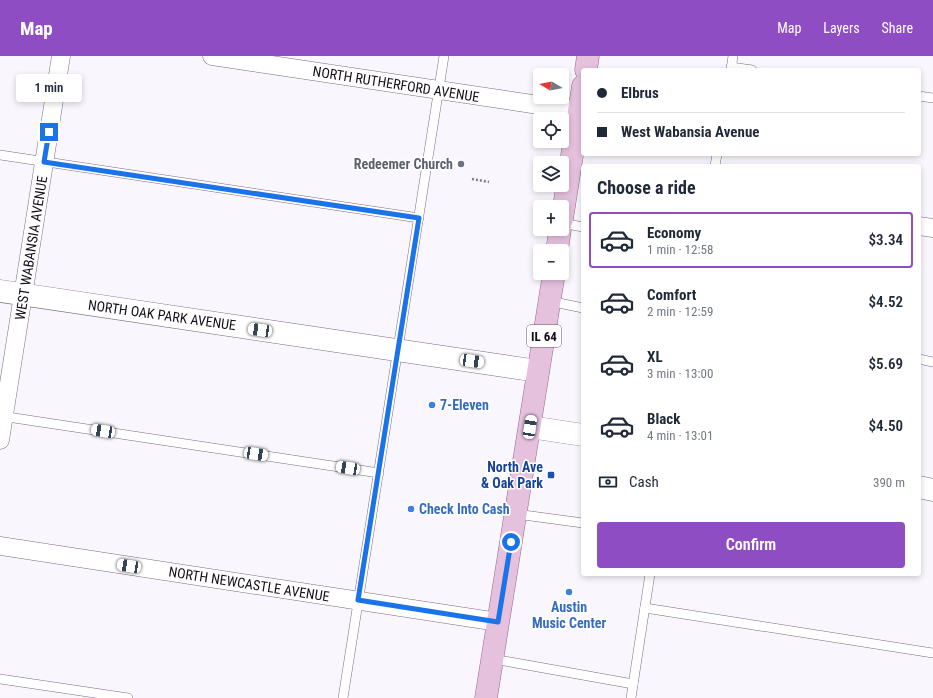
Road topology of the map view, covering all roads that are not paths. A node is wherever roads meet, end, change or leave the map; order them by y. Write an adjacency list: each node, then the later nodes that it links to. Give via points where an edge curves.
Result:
1 (61, 56): 14 (street, WEST WABANSIA AVENUE)
2 (212, 56): 8 (street, NORTH RUTHERFORD AVENUE)
3 (444, 56): 8 (lane)
4 (588, 56): 6 (main road)
5 (733, 56): 7 (lane)
6 (586, 68)
7 (731, 68)
8 (439, 90): 12 (street, NORTH RUTHERFORD AVENUE); 17 (lane)
9 (921, 96): 11 (lane)
10 (581, 98): 12 (main road)
11 (933, 98)
12 (579, 111): 15 (main road)
13 (0, 155): 14 (lane)
14 (44, 162): 17 (lane); 24 (street, WEST WABANSIA AVENUE)
15 (576, 172): 16 (main road)
16 (568, 200)
17 (419, 218): 27 (lane)
18 (569, 224): 20 (lane)
19 (921, 226): 21 (street)
20 (581, 227)
21 (933, 228)
22 (553, 280): 25 (main road, IL 64)
23 (0, 291): 24 (street, NORTH OAK PARK AVENUE)
24 (23, 295): 27 (street, NORTH OAK PARK AVENUE); 31 (street, WEST WABANSIA AVENUE)
25 (549, 301): 26 (lane); 30 (main road, IL 64)
26 (581, 308)
27 (398, 350): 30 (street, NORTH OAK PARK AVENUE); 35 (lane)
28 (921, 360): 29 (lane)
29 (933, 362)
30 (538, 371): 32 (main road, IL 64)
31 (2, 416): 34 (street, WEST WABANSIA AVENUE); 35 (lane)
32 (530, 427): 33 (street); 38 (main road, IL 64)
33 (581, 435)
34 (0, 440)
35 (379, 473): 42 (lane)
36 (921, 487): 37 (street)
37 (933, 490)
38 (516, 514): 39 (lane); 44 (main road, IL 64)
39 (581, 523)
40 (0, 546): 42 (street, NORTH NEWCASTLE AVENUE)
41 (650, 576): 43 (lane)
42 (358, 600): 44 (street, NORTH NEWCASTLE AVENUE); 50 (lane)
43 (645, 608): 45 (lane); 48 (lane)
44 (498, 622): 46 (main road, IL 64)
45 (933, 653)
46 (493, 659): 48 (lane); 51 (main road, IL 64)
47 (0, 679): 49 (lane)
48 (633, 684): 52 (lane)
49 (128, 698)
50 (343, 698)
51 (486, 698)
52 (631, 698)

